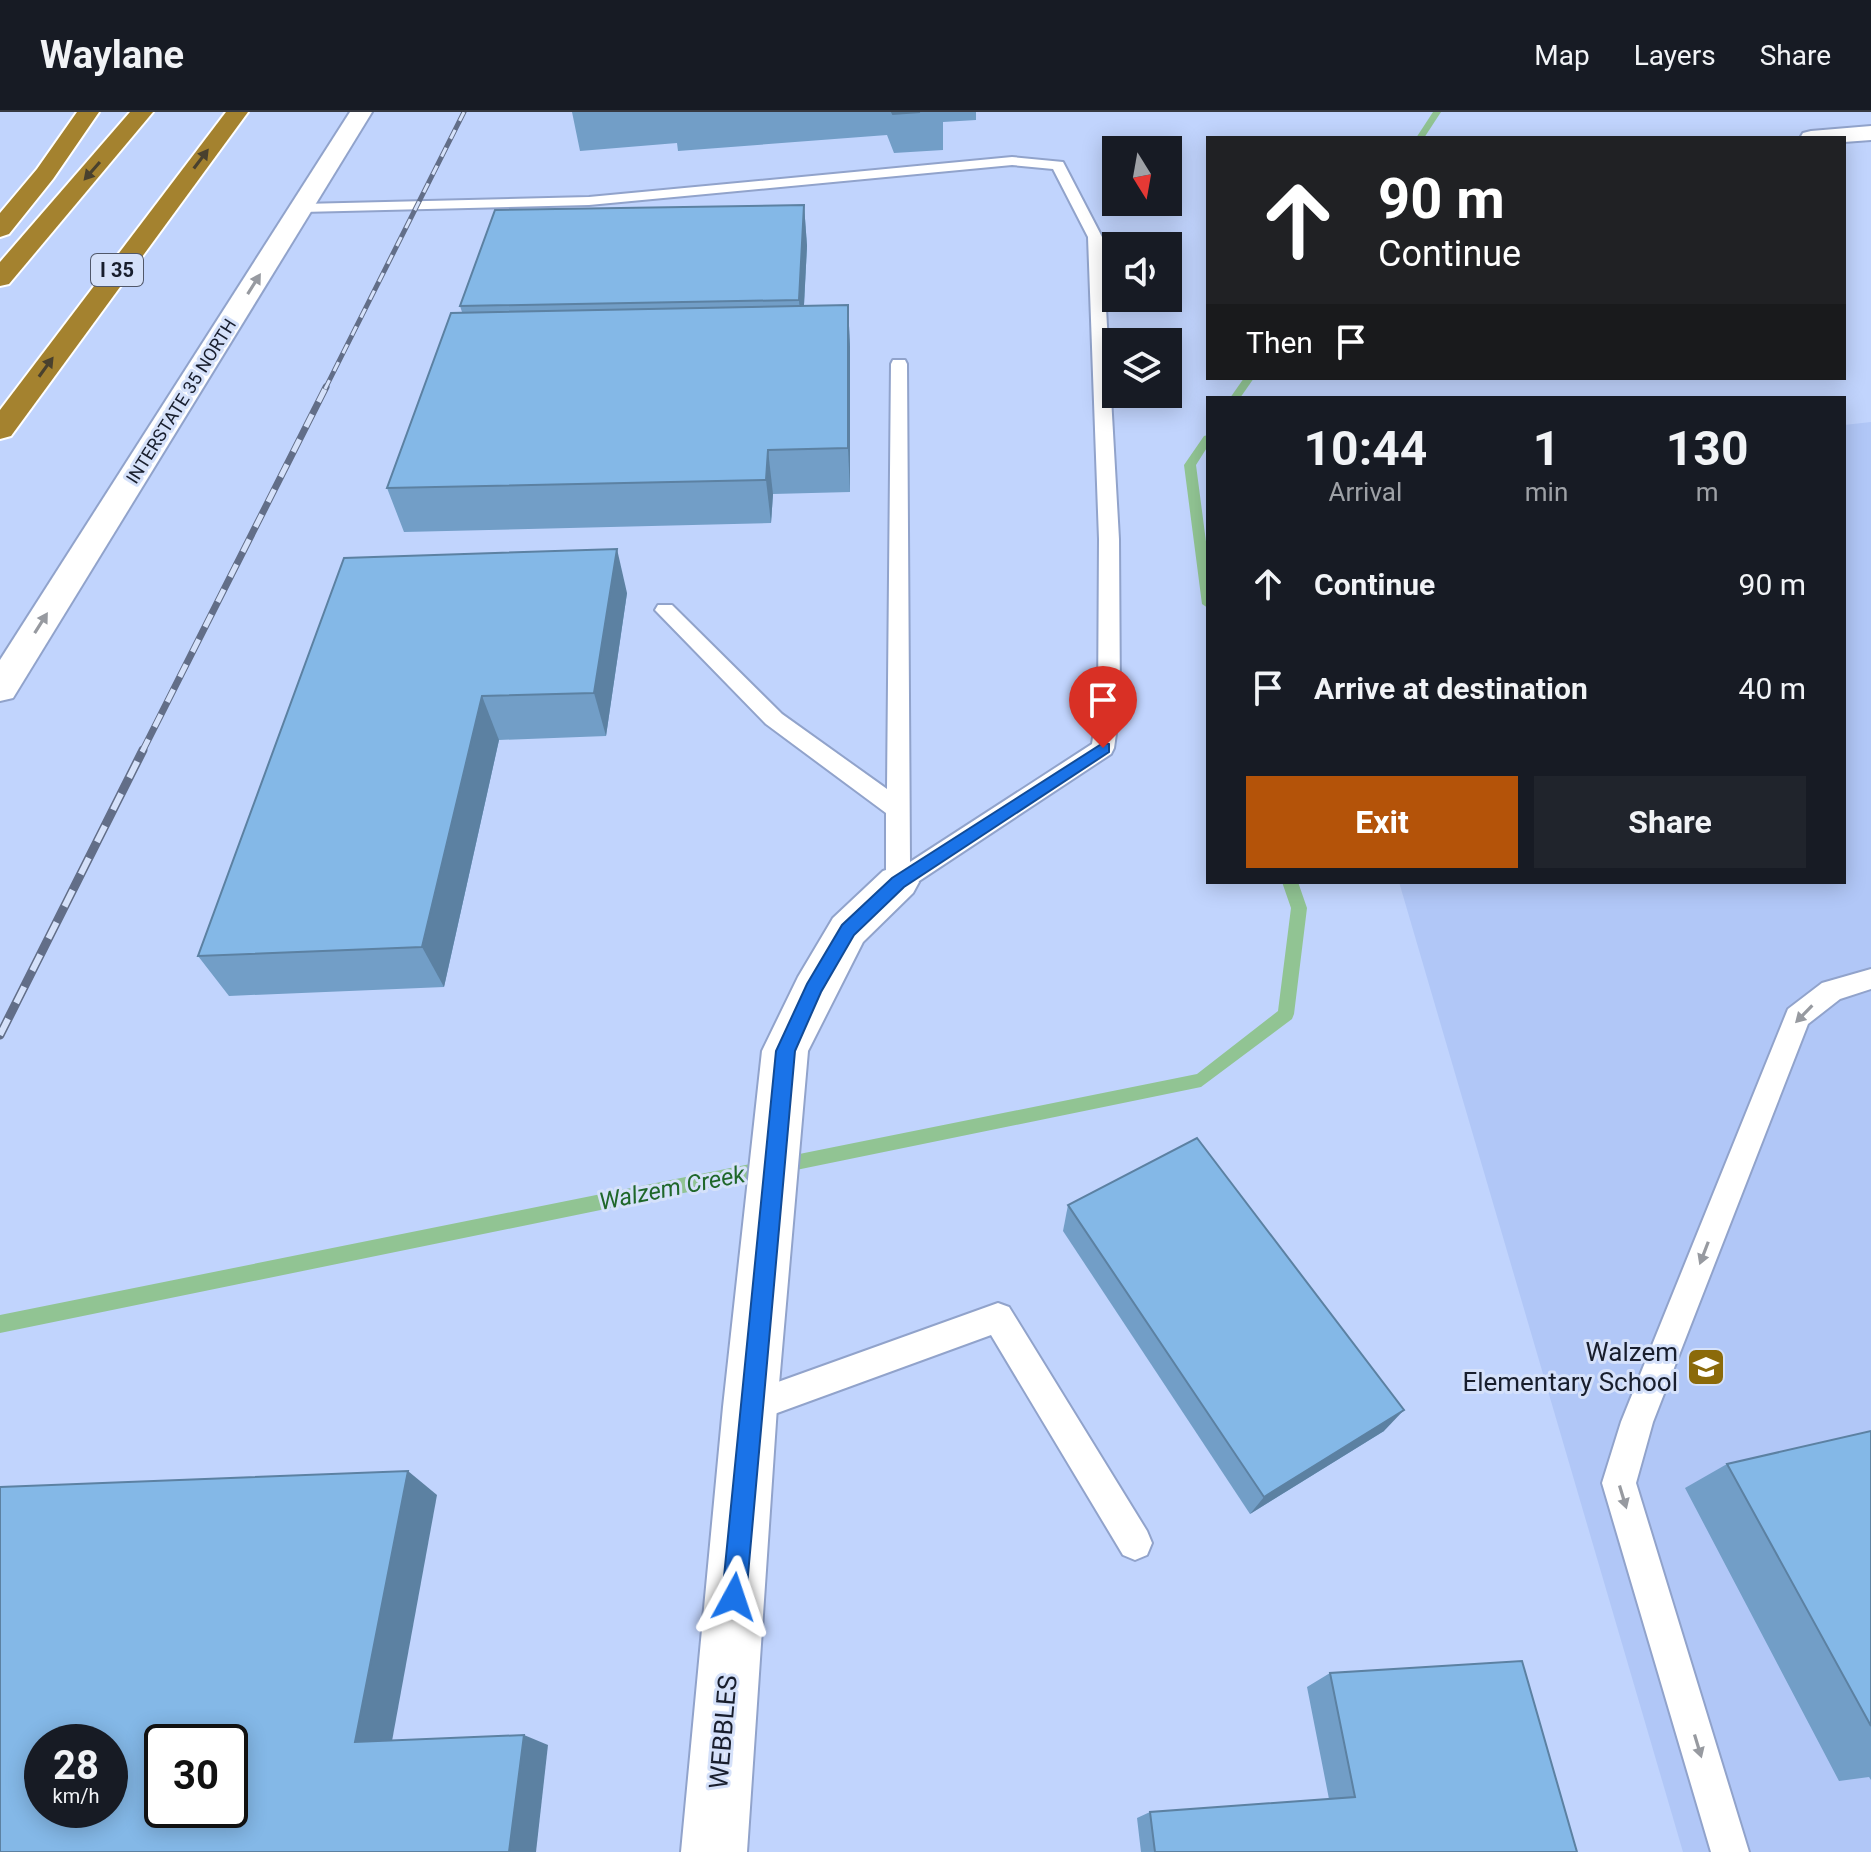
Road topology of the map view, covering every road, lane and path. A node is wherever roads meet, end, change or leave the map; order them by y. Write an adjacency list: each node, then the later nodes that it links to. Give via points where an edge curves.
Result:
1 (88, 112): 10 (highway)
2 (142, 112): 11 (highway, one-way to 11)
3 (237, 112): 13 (highway, I 35, one-way to 3)
4 (361, 112): 9 (main road, INTERSTATE 35 NORTH)
5 (1850, 112): 6 (main road)
6 (1871, 126)
7 (1871, 133): 8 (main road)
8 (1835, 136)
9 (302, 208): 15 (main road, INTERSTATE 35 NORTH, one-way to 9); 17 (lane, via 576,202 1012,161 1058,165 1095,237 1109,539 1109,705 1103,748)
10 (0, 229)
11 (0, 278)
12 (899, 364): 16 (lane)
13 (0, 430)
14 (665, 610): 16 (lane, via 774,719)
15 (0, 689)
16 (898, 809): 17 (lane)
17 (898, 882): 19 (main road, WEBBLES, via 848,930 785,1051)
18 (1871, 979): 22 (lane, one-way to 22, via 1831,991 1797,1017 1637,1422 1619,1483)
19 (750, 1407): 20 (lane, via 998,1318); 21 (main road, WEBBLES)
20 (1135, 1543)
21 (714, 1852)
22 (1730, 1852)

